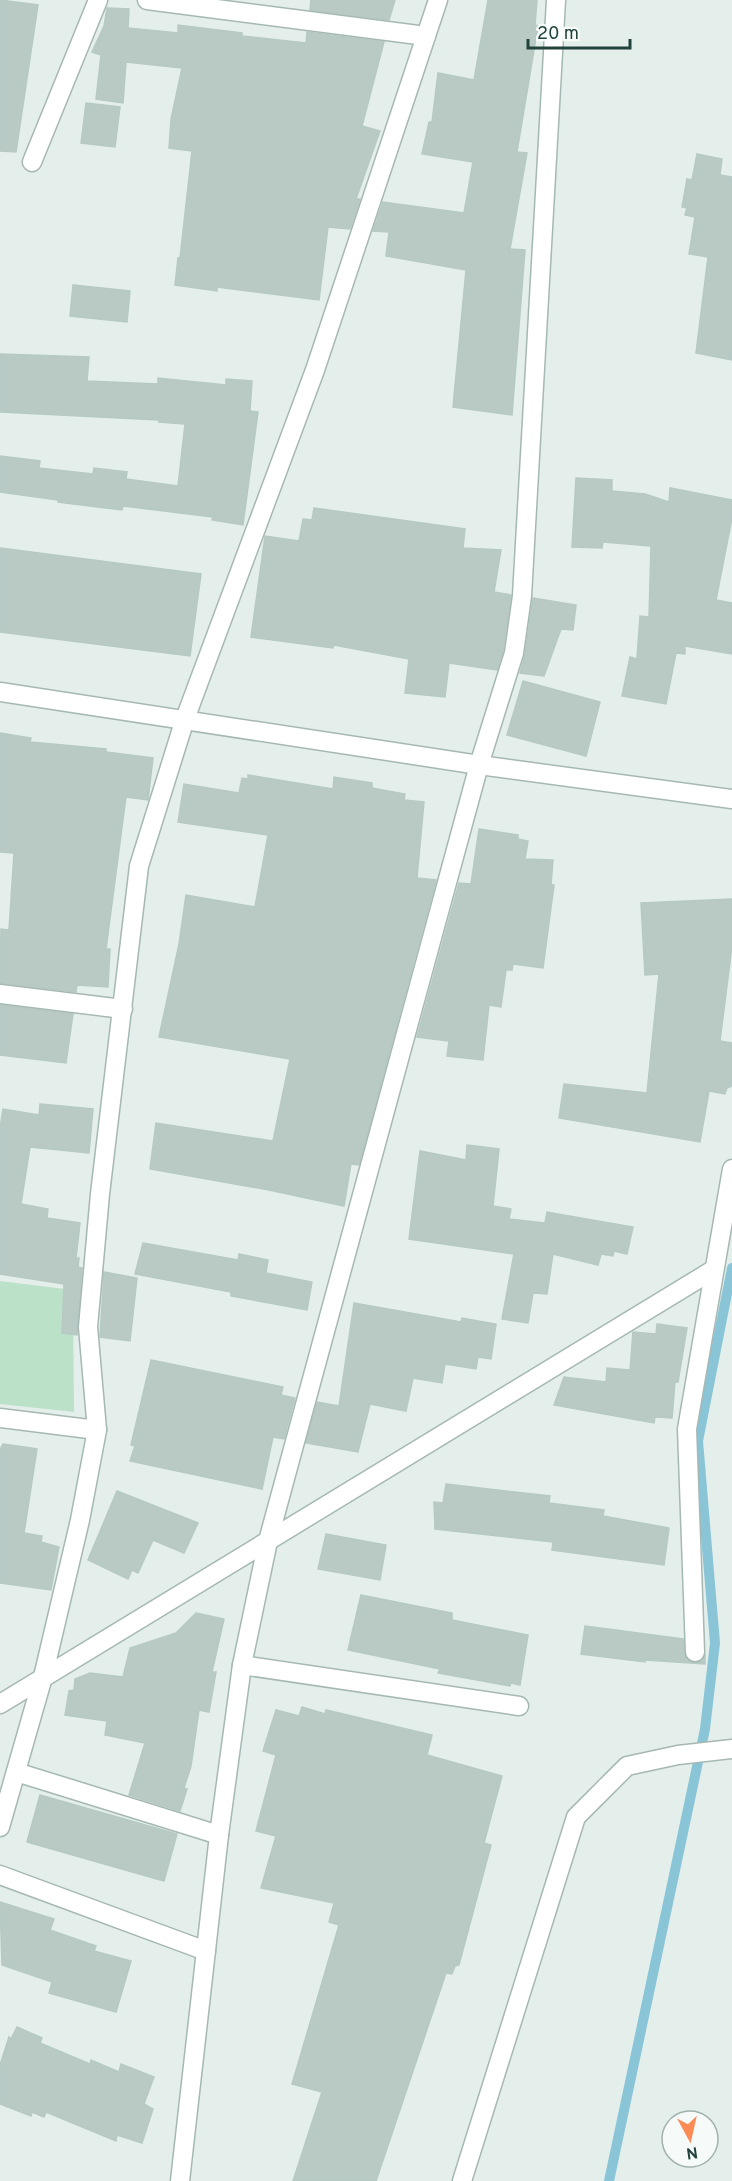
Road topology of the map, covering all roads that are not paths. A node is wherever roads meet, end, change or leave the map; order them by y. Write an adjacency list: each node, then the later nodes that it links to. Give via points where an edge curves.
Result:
1 (98, 0): 6 (street)
2 (147, 0): 5 (street)
3 (438, 0): 5 (street)
4 (556, 0): 9 (street, via 522,596 514,653)
5 (426, 36): 8 (street, via 315,370)
6 (32, 162)
7 (0, 692): 8 (street)
8 (185, 719): 9 (street); 12 (street, via 139,866)
9 (479, 765): 10 (street); 17 (street)
10 (732, 799)
11 (0, 994): 12 (street)
12 (123, 1009): 16 (street, via 88,1327)
13 (732, 1169): 14 (street)
14 (713, 1270): 17 (street); 18 (street, via 687,1429)
15 (0, 1418): 16 (street)
16 (97, 1430): 20 (street)
17 (268, 1541): 19 (street); 20 (street)
18 (695, 1652)
19 (242, 1665): 22 (street); 26 (street)
20 (43, 1677): 21 (street); 24 (street)
21 (0, 1704)
22 (519, 1706)
23 (732, 1749): 30 (street, via 627,1766 576,1817)
24 (16, 1772): 25 (street); 26 (street)
25 (0, 1827)
26 (219, 1835): 28 (street)
27 (0, 1875): 28 (street)
28 (206, 1951): 29 (street)
29 (180, 2181)
30 (462, 2181)

